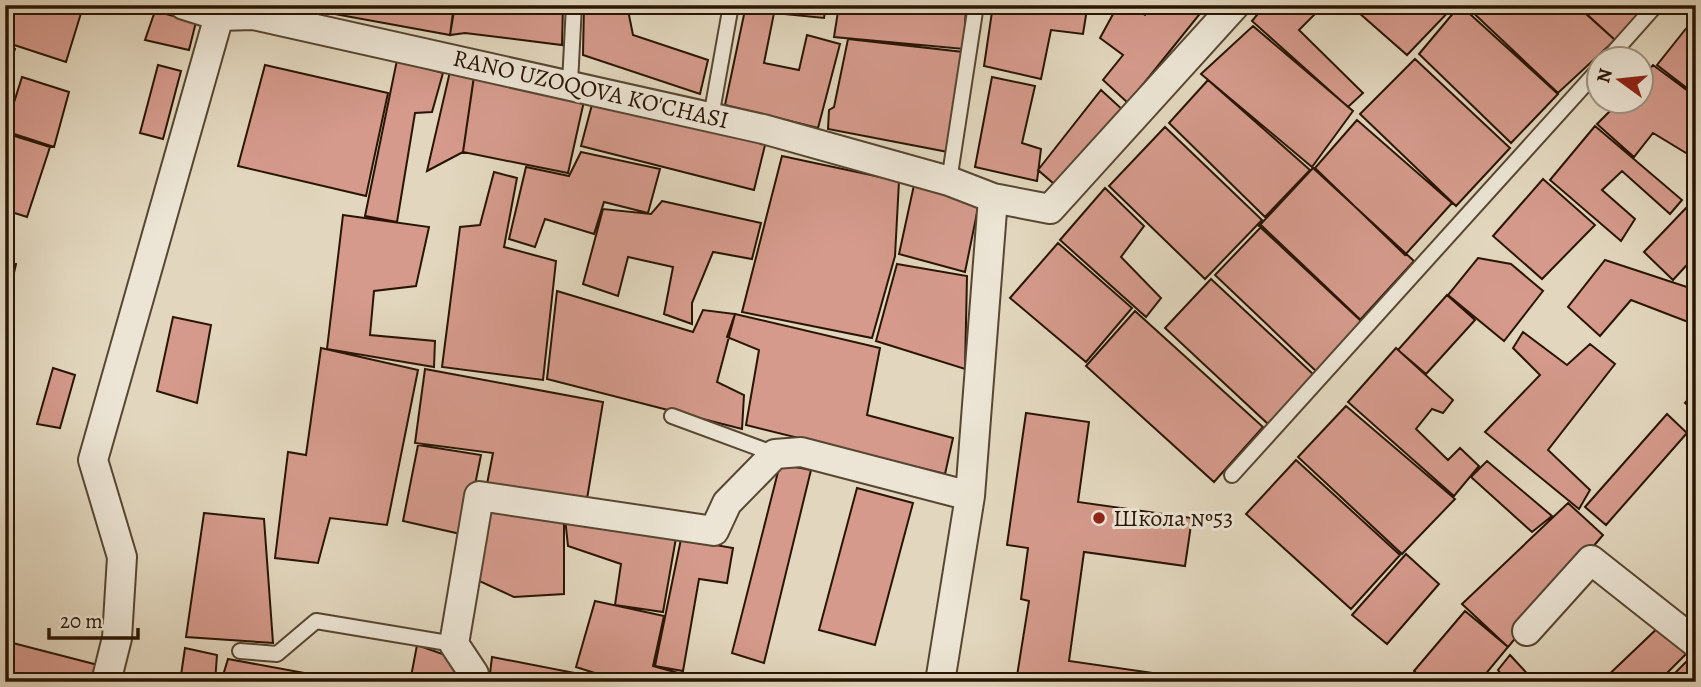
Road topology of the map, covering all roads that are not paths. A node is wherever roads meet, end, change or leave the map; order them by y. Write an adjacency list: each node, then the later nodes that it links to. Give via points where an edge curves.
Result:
1 (184, 5): 7 (street, RANO UZOQOVA KO'CHASI)
2 (574, 5): 9 (lane)
3 (731, 5): 11 (lane)
4 (976, 5): 12 (lane)
5 (1235, 5): 13 (street, RANO UZOQOVA KO'CHASI, via 1050,209)
6 (1656, 5): 8 (lane)
7 (219, 16): 9 (street, RANO UZOQOVA KO'CHASI, via 253,15); 22 (street, via 93,460 122,557 117,638)
8 (1619, 46)
9 (570, 83): 11 (street, RANO UZOQOVA KO'CHASI)
10 (1586, 83): 16 (lane)
11 (711, 117): 12 (street, RANO UZOQOVA KO'CHASI)
12 (949, 181): 13 (street, RANO UZOQOVA KO'CHASI)
13 (993, 198): 17 (street)
14 (672, 416): 15 (lane)
15 (775, 454): 17 (street, via 801,452 826,457); 19 (street, via 727,503 715,531 479,496)
16 (1232, 475)
17 (971, 496): 24 (street)
18 (1527, 631): 20 (street, via 1591,560)
19 (454, 643): 21 (lane, via 316,621 277,654); 23 (street, via 474,674)
20 (1696, 643)
21 (240, 651)
22 (106, 682)
23 (474, 682)
24 (940, 682)

